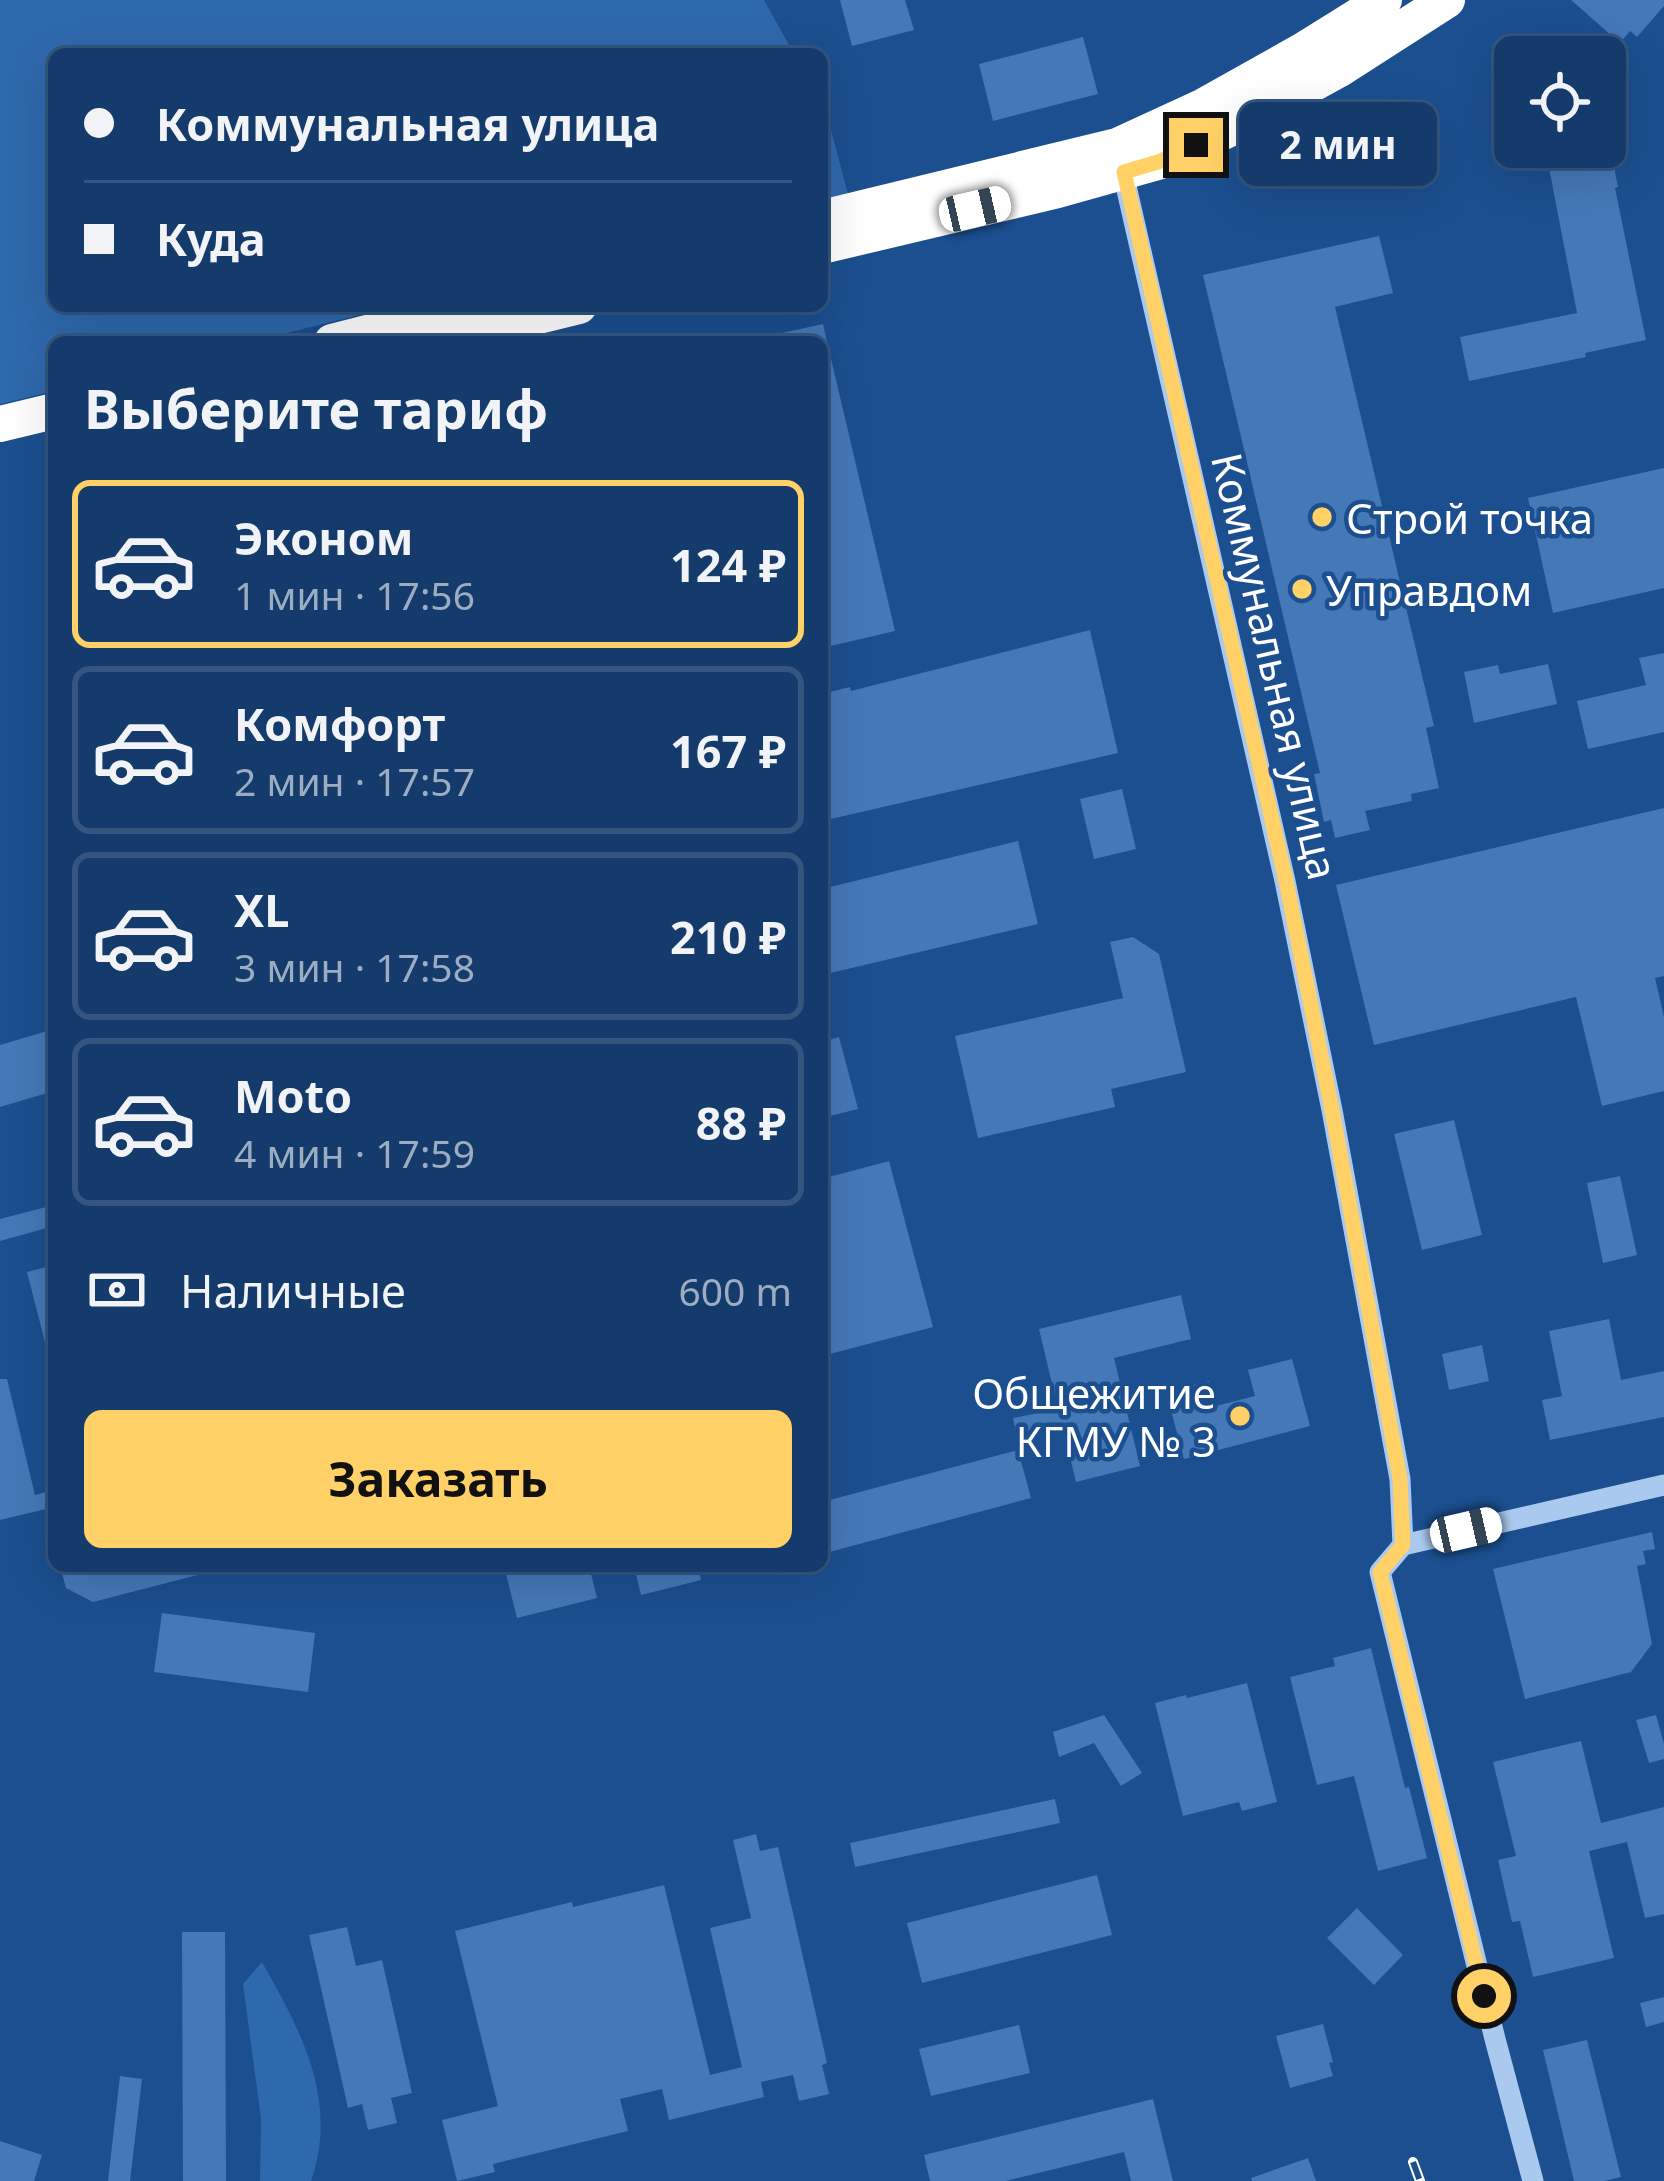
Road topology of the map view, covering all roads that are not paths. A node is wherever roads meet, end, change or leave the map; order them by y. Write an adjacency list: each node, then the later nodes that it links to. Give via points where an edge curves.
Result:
1 (1384, 0): 3 (highway)
2 (1447, 0): 3 (highway, via 1234,128 1158,162)
3 (1120, 159): 4 (highway); 5 (highway); 15 (street, Коммунальная улица, via 1290,904 1400,1479)
4 (828, 217)
5 (828, 244)
6 (450, 312): 8 (highway)
7 (555, 312): 9 (highway)
8 (356, 336)
9 (458, 336)
10 (48, 412): 11 (highway)
11 (0, 424)
12 (48, 437): 13 (highway)
13 (0, 449)
14 (1664, 1485): 15 (street)
15 (1403, 1545): 16 (street, Коммунальная улица, via 1380,1572)
16 (1533, 2181)

